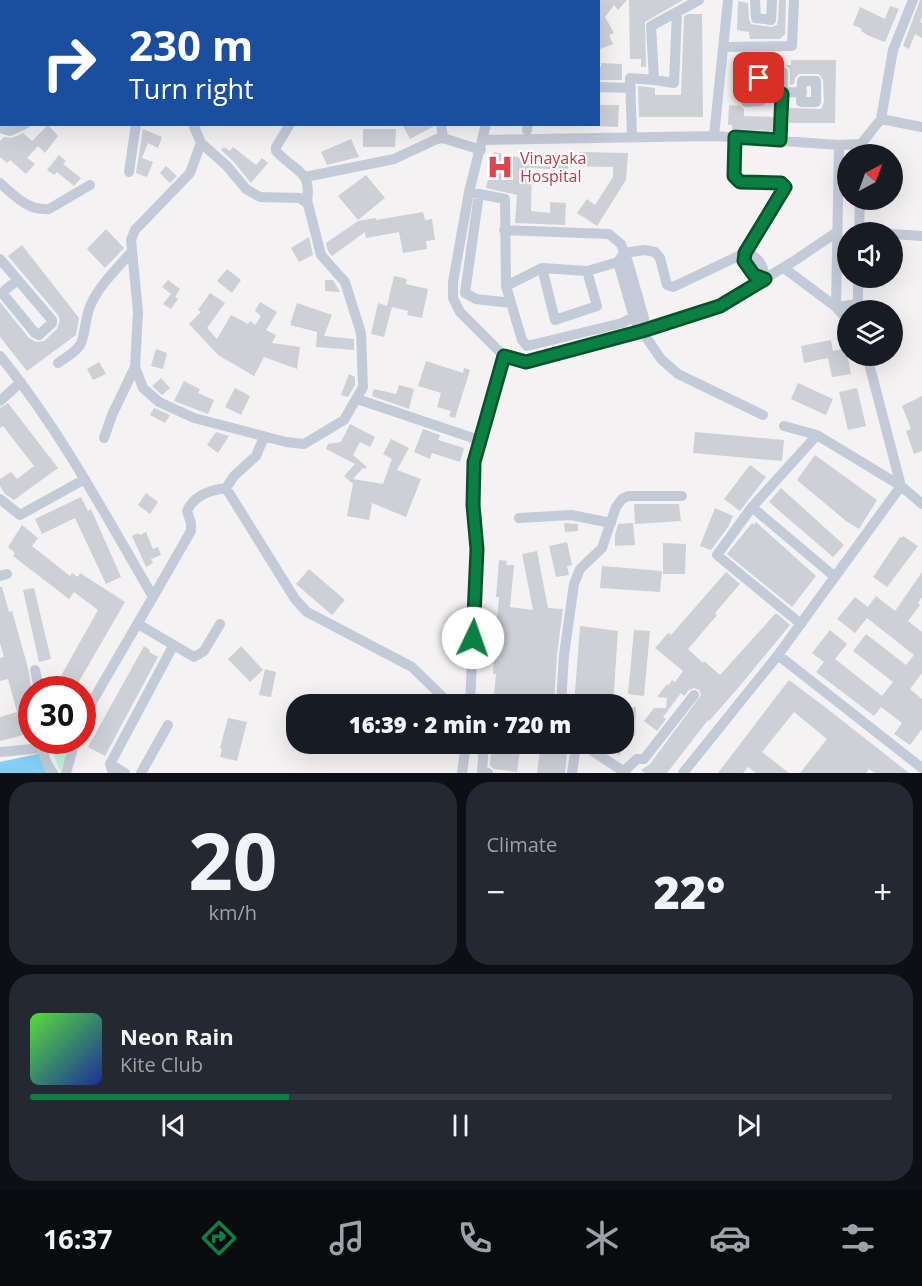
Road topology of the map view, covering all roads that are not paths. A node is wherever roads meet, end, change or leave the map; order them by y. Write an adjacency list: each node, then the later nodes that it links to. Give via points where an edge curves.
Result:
1 (699, 0): 7 (street)
2 (728, 0): 8 (street)
3 (755, 0): 4 (street, via 756,18 771,20)
4 (772, 0)
5 (794, 0): 8 (street, via 792,46)
6 (913, 0): 16 (street, via 893,50)
7 (677, 12): 10 (street, via 651,26); 10 (street, via 674,83)
8 (723, 47): 25 (street)
9 (783, 72): 15 (street)
10 (654, 80): 12 (street, via 630,78)
11 (600, 87): 12 (street)
12 (631, 88): 26 (street)
13 (801, 92): 15 (street)
14 (760, 93): 15 (street)
15 (782, 94): 29 (street)
16 (881, 119): 23 (street); 31 (street)
17 (21, 126): 24 (street, via 10,131)
18 (136, 126): 34 (street)
19 (194, 126): 30 (street)
20 (289, 126): 35 (street, via 276,151)
21 (441, 126): 28 (street)
22 (486, 126): 32 (street)
23 (922, 127)
24 (0, 128)
25 (714, 136): 26 (street); 27 (street)
26 (632, 137): 32 (street)
27 (735, 137): 29 (street); 45 (street, via 737,180 781,183 785,187)
28 (443, 138): 32 (street); 35 (street, via 394,159)
29 (780, 140): 33 (street)
30 (201, 143): 39 (street, via 246,189 260,197 300,198); 44 (street, via 190,173 135,230)
31 (864, 144)
32 (482, 145): 38 (street)
33 (837, 145)
34 (129, 172)
35 (305, 177): 39 (street, via 309,187)
36 (0, 183): 37 (street, via 35,209 49,209)
37 (90, 185)
38 (474, 193): 40 (street, via 505,199); 54 (street, via 465,293 476,299); 59 (street, via 453,282 453,298 460,312)
39 (306, 203): 64 (street, via 321,255 345,282 361,333 363,387)
40 (504, 230): 46 (street, via 609,234 621,244); 53 (street)
41 (837, 232): 49 (street); 55 (street)
42 (903, 235): 43 (street)
43 (922, 236)
44 (132, 251): 60 (street, via 90,306 79,347); 62 (street, via 138,312)
45 (745, 253): 46 (street, via 670,287 655,252 644,250); 51 (street, via 753,255 764,267)
46 (621, 258): 50 (street); 56 (street); 57 (street, via 628,262 644,318)
47 (0, 260): 52 (street)
48 (542, 268): 50 (street); 50 (street, via 555,320 597,306); 53 (street)
49 (784, 268): 51 (street); 55 (street)
50 (587, 271)
51 (765, 279): 57 (street, via 720,306)
52 (18, 280): 52 (street, via 52,320 39,334 3,294)
53 (507, 286): 54 (street)
54 (511, 303): 56 (street, via 527,346)
55 (836, 308)
56 (634, 317): 57 (street)
57 (642, 331): 59 (street, via 526,362); 66 (street, via 661,359 678,374)
58 (0, 356): 63 (street)
59 (504, 356): 71 (street)
60 (57, 363)
61 (870, 366): 73 (street)
62 (135, 367): 69 (street, via 142,388 159,402 194,418); 70 (street)
63 (21, 382): 65 (street); 72 (street)
64 (357, 399): 69 (street, via 344,420 304,444); 71 (street)
65 (0, 401)
66 (763, 414)
67 (784, 426): 68 (street)
68 (817, 435): 73 (street); 78 (street)
69 (264, 437): 74 (street, via 256,456)
70 (104, 438)
71 (479, 440): 91 (street, via 474,462 477,549)
72 (85, 478): 76 (street, via 20,515); 82 (street)
73 (902, 486): 77 (street); 81 (street)
74 (226, 488): 82 (street, via 206,492 190,505 187,512 191,531); 90 (street, via 295,600 307,612 412,667)
75 (682, 496): 80 (street, via 628,496 616,507)
76 (0, 499)
77 (922, 504)
78 (752, 507): 81 (street); 85 (street, via 717,555)
79 (519, 518): 80 (street, via 571,516)
80 (611, 523): 92 (street, via 602,548 580,569 574,584)
81 (835, 577): 85 (street)
82 (153, 597): 83 (street)
83 (138, 624): 86 (street); 93 (street)
84 (220, 624): 86 (street, via 199,656 188,655)
85 (801, 624): 87 (street)
86 (173, 646): 104 (street)
87 (778, 655): 105 (street); 114 (street)
88 (35, 670): 89 (street)
89 (36, 676)
90 (440, 694)
91 (470, 694)
92 (562, 694)
93 (96, 695)
94 (694, 695): 106 (street, via 644,759 637,759)
95 (168, 725): 110 (street)
96 (18, 749): 97 (street)
97 (0, 752)
98 (47, 754): 107 (street)
99 (71, 754): 108 (street)
100 (465, 754): 111 (street)
101 (483, 754): 112 (street, via 482,772)
102 (577, 754): 113 (street)
103 (590, 754): 106 (street)
104 (111, 768): 109 (street)
105 (922, 768)
106 (625, 772)
107 (53, 773)
108 (66, 773)
109 (125, 773)
110 (141, 773)
111 (462, 773)
112 (489, 773)
113 (572, 773)
114 (683, 773)

